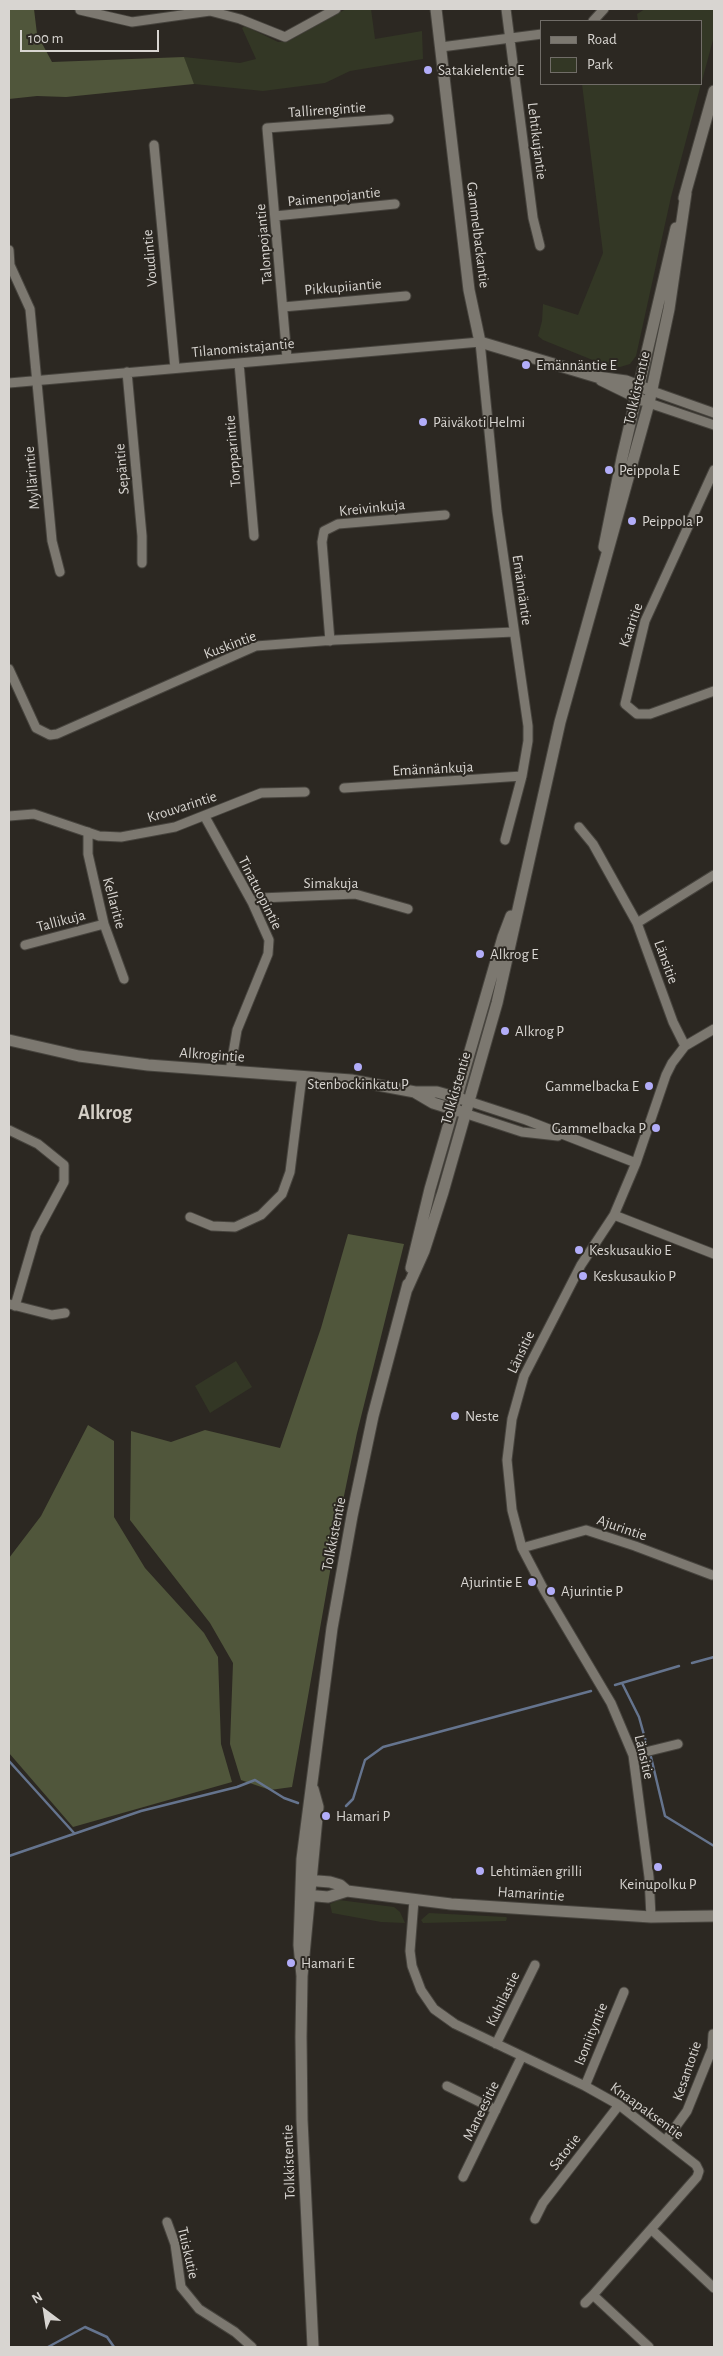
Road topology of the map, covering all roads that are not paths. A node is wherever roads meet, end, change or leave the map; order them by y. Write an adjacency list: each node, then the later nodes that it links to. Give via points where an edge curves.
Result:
1 (336, 9): 5 (street, via 285,37 210,11 132,22)
2 (436, 9): 9 (street, Gammelbackantie)
3 (506, 9): 8 (street, Lehtikujantie)
4 (604, 9): 6 (street)
5 (80, 10)
6 (594, 20)
7 (540, 34): 8 (street)
8 (510, 38): 9 (street); 17 (street, Lehtikujantie, via 533,218)
9 (441, 47): 21 (street, Gammelbackantie, via 469,290)
10 (714, 91): 14 (street, Tolkkistentie)
11 (389, 119): 12 (street, Tallirengintie)
12 (267, 128): 16 (street, Talonpojantie)
13 (154, 146): 24 (street, Voudintie)
14 (686, 193): 29 (street, Tolkkistentie, via 669,251); 30 (street, Tolkkistentie)
15 (395, 204): 16 (street, Paimenpojantie)
16 (275, 216): 20 (street, Talonpojantie)
17 (540, 246)
18 (9, 250): 27 (street, Myllärintie, via 10,265 30,309)
19 (406, 296): 20 (street, Pikkupiiantie)
20 (283, 307): 22 (street, Talonpojantie)
21 (480, 342): 22 (street, Tilanomistajantie); 26 (street); 41 (street, Emännäntie)
22 (287, 358): 23 (street, Tilanomistajantie)
23 (240, 363): 24 (street, Tilanomistajantie); 37 (street, Torpparintie)
24 (175, 368): 25 (street, Tilanomistajantie)
25 (127, 372): 27 (street, Tilanomistajantie); 38 (street, Sepäntie)
26 (597, 377): 29 (street); 31 (street)
27 (38, 381): 28 (street, Tilanomistajantie); 39 (street, Myllärintie, via 52,542)
28 (9, 383)
29 (639, 386): 30 (street); 31 (street, Tolkkistentie)
30 (652, 391): 32 (street, Tolkkistentie); 33 (street)
31 (637, 399): 32 (street); 40 (street, Tolkkistentie, via 608,525)
32 (650, 403): 34 (street); 40 (street, Tolkkistentie)
33 (714, 413)
34 (714, 425)
35 (714, 470): 44 (street, Kaaritie, via 645,621 626,704 636,714 650,714)
36 (445, 515): 42 (street, Kreivinkuja, via 338,524 324,531 322,542)
37 (254, 536)
38 (142, 563)
39 (60, 572)
40 (598, 585): 65 (street, Tolkkistentie, via 560,722 499,994)
41 (514, 632): 42 (street, Kuskintie); 45 (street, Emännäntie, via 528,726)
42 (330, 641): 43 (street, Kuskintie, via 256,646 50,735 36,728)
43 (9, 669)
44 (714, 691)
45 (522, 776): 46 (street, Emännänkuja); 52 (street, Emännäntie)
46 (344, 788)
47 (305, 792): 49 (street, Krouvarintie, via 261,793)
48 (9, 816): 51 (street, Krouvarintie, via 34,814)
49 (205, 817): 51 (street, Krouvarintie, via 161,831 135,835 110,838); 54 (street, Tinatuopintie)
50 (579, 827): 56 (street, Länsitie, via 594,844)
51 (88, 832): 57 (street, Kellaritie, via 88,854)
52 (505, 840)
53 (714, 875): 56 (street)
54 (252, 902): 55 (street, Simakuja, via 260,898 355,894); 63 (street, Tinatuopintie, via 270,946 238,1030)
55 (408, 910)
56 (637, 923): 62 (street, Länsitie)
57 (104, 924): 58 (street, Tallikuja); 59 (street, Kellaritie)
58 (25, 945)
59 (124, 979)
60 (714, 1030): 62 (street)
61 (9, 1040): 63 (street, Alkrogintie, via 79,1056)
62 (685, 1046): 67 (street, Länsitie, via 663,1083)
63 (230, 1071): 64 (street, Alkrogintie)
64 (302, 1076): 65 (street, Alkrogintie, via 351,1080 415,1092 433,1102); 69 (street, via 290,1172 282,1194 261,1215 235,1227 212,1226)
65 (461, 1105): 67 (street, via 522,1132 564,1137); 77 (street, Tolkkistentie, via 428,1198 373,1416 352,1516 332,1628 313,1789 318,1807)
66 (9, 1130): 71 (street, via 38,1144 64,1165 64,1182 36,1234)
67 (636, 1163): 68 (street, Länsitie)
68 (614, 1215): 70 (street); 73 (street, Länsitie, via 581,1265 524,1376 519,1392 507,1460 512,1510)
69 (190, 1216)
70 (714, 1254)
71 (12, 1305): 72 (street)
72 (65, 1314)
73 (522, 1548): 74 (street, Ajurintie, via 586,1530); 76 (street, Länsitie, via 611,1703)
74 (712, 1575)
75 (678, 1744): 76 (street)
76 (633, 1754): 82 (street, Länsitie)
77 (307, 1880): 78 (street, Hamarintie, via 340,1885); 79 (street, Tolkkistentie)
78 (346, 1891): 79 (street, Hamarintie, via 336,1896); 80 (street, Hamarintie)
79 (306, 1895): 101 (street, Tolkkistentie, via 302,1976 302,2120)
80 (414, 1900): 82 (street, Hamarintie); 86 (street, Knaapaksentie, via 410,1951 421,1990 441,2016)
81 (714, 1916): 82 (street, Hamarintie)
82 (651, 1917)
83 (535, 1965): 86 (street, Kuhilastie)
84 (624, 1992): 89 (street, Isoniityntie)
85 (713, 2034): 92 (street, Kesantotie, via 712,2049 687,2111)
86 (496, 2044): 87 (street, Knaapaksentie)
87 (522, 2056): 89 (street, Knaapaksentie); 91 (street, Maneesitie)
88 (447, 2086): 91 (street)
89 (586, 2086): 90 (street, Knaapaksentie)
90 (619, 2105): 92 (street, Knaapaksentie); 94 (street, Satotie, via 543,2202)
91 (496, 2110): 93 (street, Maneesitie)
92 (666, 2140): 96 (street, Knaapaksentie, via 700,2171)
93 (462, 2177)
94 (534, 2219)
95 (166, 2222): 100 (street, Tuiskutie, via 175,2244 181,2287 199,2309)
96 (651, 2229): 97 (street); 98 (street, Knaapaksentie)
97 (714, 2288)
98 (593, 2295): 99 (street, Knaapaksentie); 102 (street)
99 (585, 2303)
100 (252, 2347)
101 (313, 2347)
102 (649, 2347)

